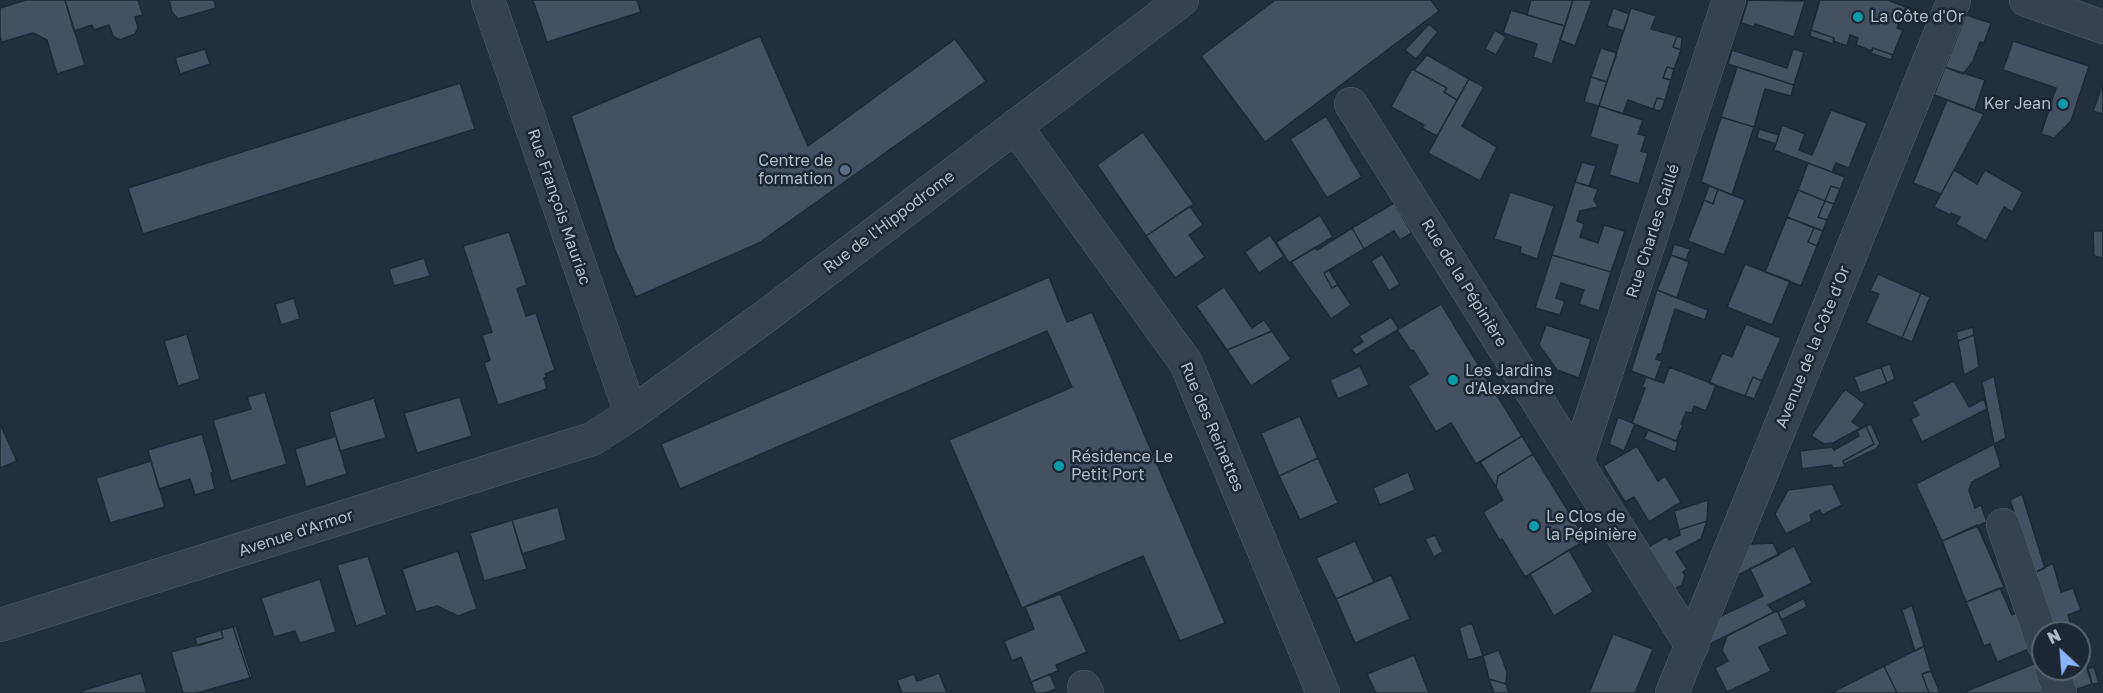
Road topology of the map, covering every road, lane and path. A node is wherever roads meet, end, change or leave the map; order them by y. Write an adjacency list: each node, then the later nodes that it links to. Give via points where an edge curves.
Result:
1 (488, 0): 9 (street, Rue François Mauriac)
2 (1182, 0): 8 (street, Rue de l'Hippodrome)
3 (1729, 0): 11 (street, Rue Charles Caillé)
4 (1953, 0): 15 (street, Avenue de la Côte d'Or)
5 (2026, 0): 6 (street)
6 (2103, 27)
7 (1351, 104): 11 (street, Rue de la Pépinière)
8 (1015, 126): 9 (street, Rue de l'Hippodrome); 16 (street, Rue des Reinettes, via 1186,363)
9 (631, 414): 10 (street, Rue de l'Hippodrome)
10 (592, 439): 14 (street, Avenue d'Armor)
11 (1576, 461): 15 (street, Rue de la Pépinière)
12 (2003, 525): 13 (street)
13 (2036, 621)
14 (0, 625)
15 (1692, 646): 17 (street, Avenue de la Côte d'Or)
16 (1323, 693)
17 (1671, 693)

